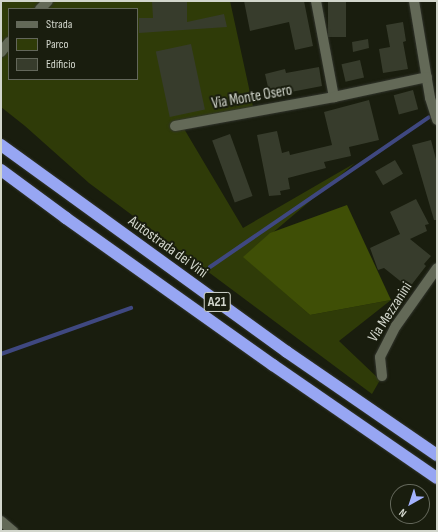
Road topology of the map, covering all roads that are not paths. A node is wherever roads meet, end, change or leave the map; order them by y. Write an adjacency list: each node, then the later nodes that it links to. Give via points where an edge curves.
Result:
1 (316, 1): 6 (street)
2 (414, 1): 5 (street)
3 (8, 43): 4 (street)
4 (1, 52)
5 (427, 77): 6 (street, Via Monte Osero); 7 (street)
6 (334, 97): 8 (street, Via Monte Osero)
7 (437, 120)
8 (175, 126)
9 (1, 145): 13 (highway, Autostrada dei Vini / A21, via 287,352)
10 (1, 170): 14 (highway, A21, via 266,360)
11 (437, 268): 12 (street, Via Mezzanini, via 396,326 380,356)
12 (382, 376)
13 (437, 455)
14 (437, 478)
15 (1, 521): 16 (street)
16 (13, 531)

